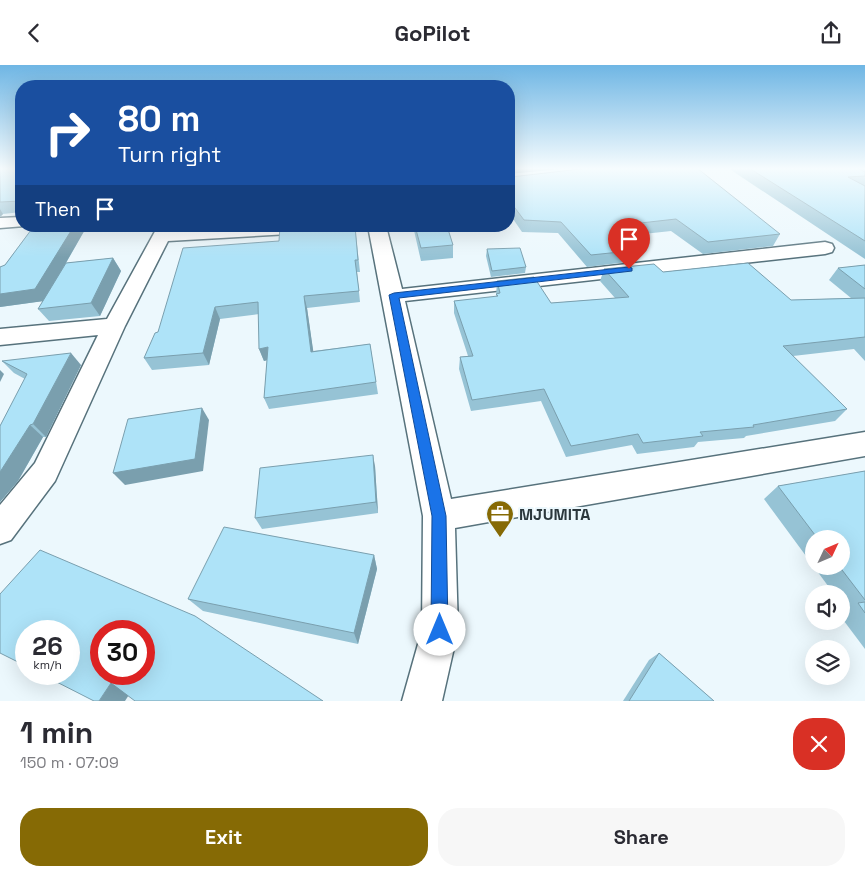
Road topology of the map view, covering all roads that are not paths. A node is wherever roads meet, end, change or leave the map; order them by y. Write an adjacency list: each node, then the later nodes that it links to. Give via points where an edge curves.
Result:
1 (15, 222): 2 (street)
2 (0, 223)
3 (164, 232): 7 (street)
4 (378, 232): 6 (street)
5 (825, 248): 6 (street)
6 (394, 295): 10 (street)
7 (114, 327): 8 (street); 11 (street, via 45,472)
8 (0, 337)
9 (865, 444): 10 (street)
10 (439, 516): 12 (street, via 440,630)
11 (0, 529)
12 (422, 701)

